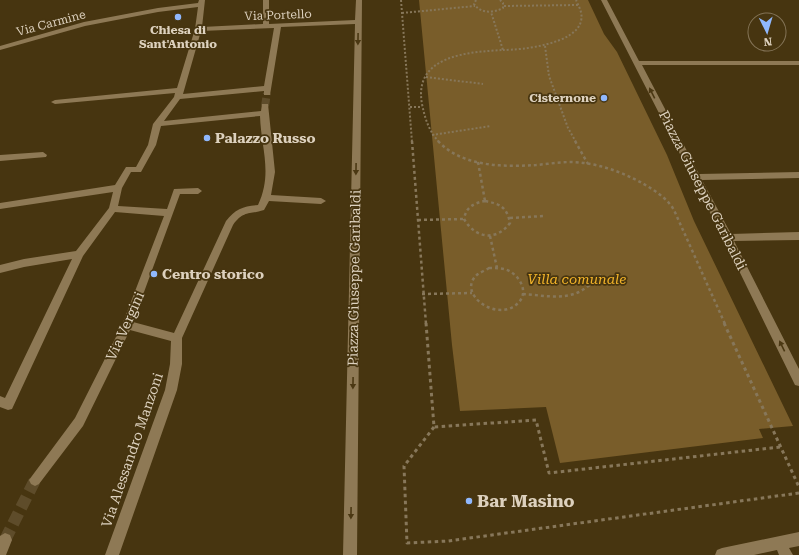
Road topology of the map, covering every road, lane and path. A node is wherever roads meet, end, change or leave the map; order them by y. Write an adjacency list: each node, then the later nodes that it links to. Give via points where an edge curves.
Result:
1 (266, 0): 15 (street)
2 (359, 0): 14 (street, Piazza Giuseppe Garibaldi)
3 (401, 0): 12 (path)
4 (476, 0): 9 (path)
5 (500, 0): 10 (path)
6 (576, 0): 11 (path)
7 (604, 0): 21 (street, Piazza Giuseppe Garibaldi)
8 (202, 2): 17 (street); 19 (street, Via Carmine, via 84,24)
9 (474, 6): 12 (path); 13 (path, via 482,11)
10 (504, 6): 11 (path); 13 (path)
11 (579, 6): 18 (path, via 582,15 581,23 576,30 561,40)
12 (402, 12): 27 (path)
13 (491, 12): 20 (path)
14 (358, 22): 16 (street, Via Portello); 74 (street, Piazza Giuseppe Garibaldi, one-way to 74)
15 (266, 26): 16 (street, Via Portello); 17 (street, Via Portello)
16 (278, 26): 25 (street, via 267,91)
17 (198, 29): 25 (street)
18 (545, 46): 20 (path); 35 (path, via 549,76 568,128)
19 (0, 48)
20 (503, 50): 23 (path, via 456,56 432,67)
21 (637, 63): 22 (street); 37 (street, Piazza Giuseppe Garibaldi, one-way to 21)
22 (799, 63)
23 (426, 77): 24 (path); 28 (path, via 420,90)
24 (484, 84)
25 (179, 94): 26 (street); 29 (street)
26 (55, 102)
27 (410, 107): 28 (path); 49 (path)
28 (422, 107): 31 (path, via 422,113)
29 (157, 124): 38 (street, via 152,145 138,170 129,170); 40 (street, via 265,110 271,172)
30 (491, 126): 31 (path)
31 (432, 135): 34 (path, via 448,151)
32 (43, 155): 33 (street)
33 (0, 158)
34 (478, 162): 35 (path, via 506,165 569,162); 42 (path)
35 (588, 164): 65 (path, via 618,171 670,202)
36 (799, 175): 37 (street)
37 (696, 177): 52 (street, Piazza Giuseppe Garibaldi)
38 (118, 188): 43 (street); 44 (street)
39 (198, 191): 45 (street, Via Vergini, via 177,191)
40 (266, 198): 41 (street); 61 (street, Via Alessandro Manzoni, via 262,208 245,209 236,213 229,223)
41 (321, 201)
42 (485, 201): 47 (path, via 498,204); 48 (path, via 471,205 464,214)
43 (0, 206)
44 (113, 209): 45 (street); 53 (street)
45 (170, 213): 60 (street, Via Vergini)
46 (544, 216): 47 (path)
47 (510, 218): 50 (path, via 508,228)
48 (464, 219): 49 (path); 50 (path, via 476,233)
49 (418, 220): 58 (path)
50 (490, 236): 54 (path)
51 (799, 236): 52 (street)
52 (728, 238): 62 (street, Piazza Giuseppe Garibaldi, one-way to 52)
53 (79, 254): 55 (street); 63 (street, via 8,405)
54 (497, 268): 57 (path, via 489,268 476,275 472,280); 59 (path, via 505,269 517,277 521,282)
55 (0, 269)
56 (601, 274): 59 (path, via 587,287 571,295)
57 (472, 293): 58 (path); 59 (path, via 482,305 500,310 515,306 521,301)
58 (422, 294): 64 (path)
59 (523, 294)
60 (127, 325): 61 (street); 66 (street, Via Vergini, via 79,422)
61 (177, 338): 73 (street, Via Alessandro Manzoni, via 171,390)
62 (799, 381)
63 (0, 401)
64 (434, 427): 65 (path, via 536,420 549,473); 68 (path, via 404,466 408,543 448,541)
65 (780, 447): 67 (path)
66 (35, 480)
67 (799, 487)
68 (799, 493)
69 (799, 539): 71 (street)
70 (5, 540): 72 (street)
71 (783, 549): 75 (street)
72 (0, 554)
73 (112, 555)
74 (350, 555)
75 (722, 555)

